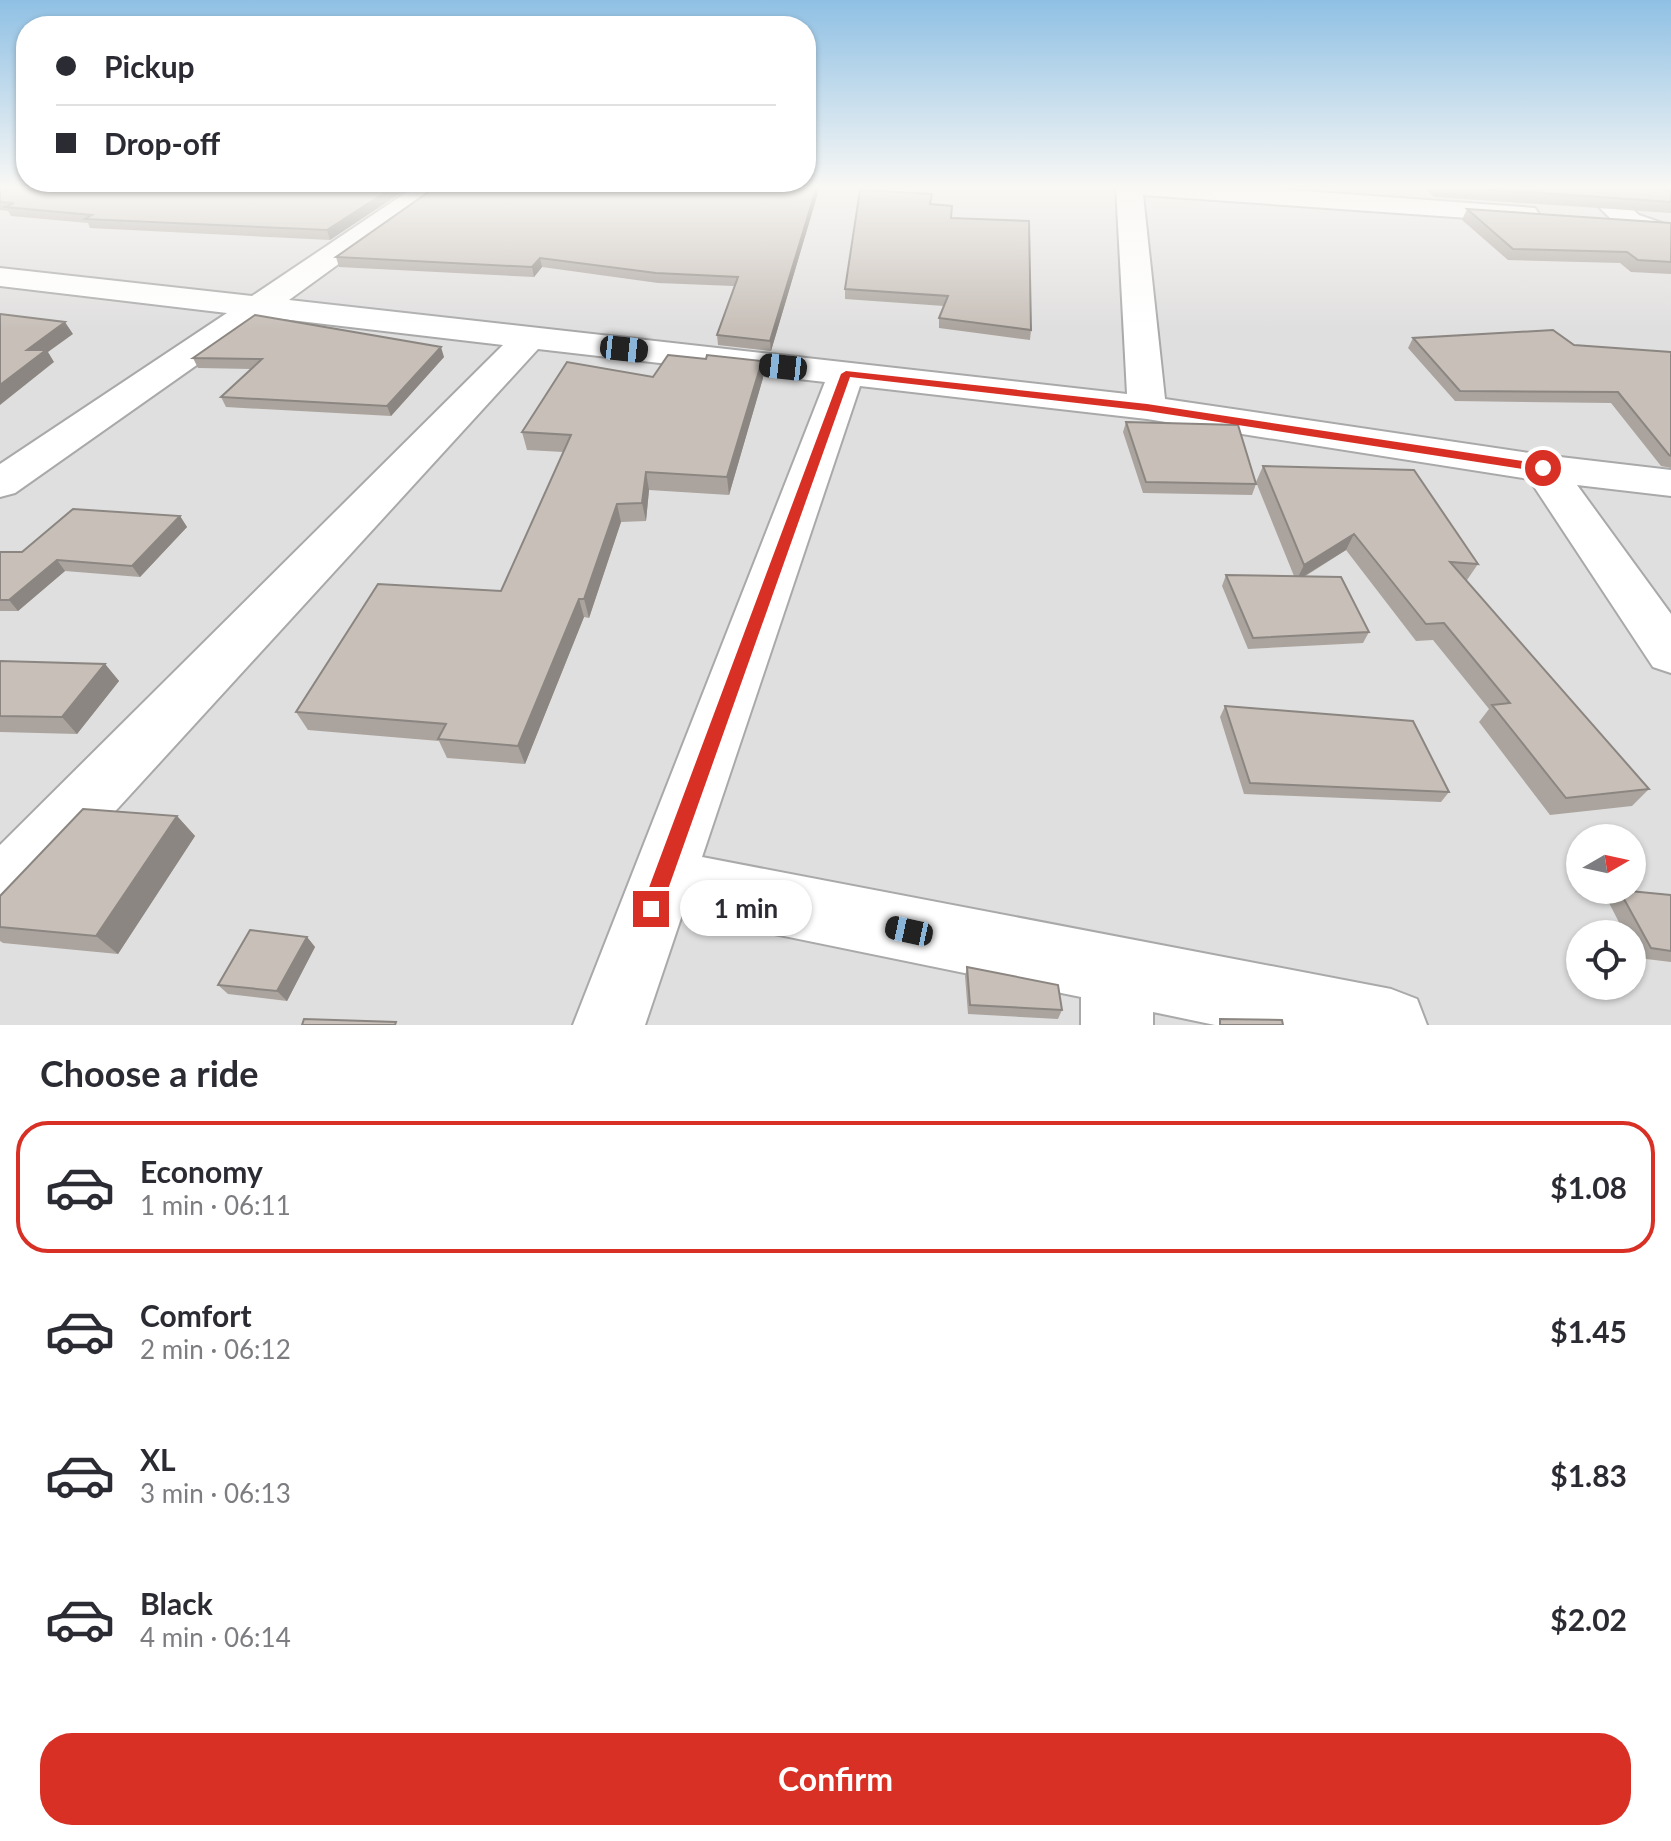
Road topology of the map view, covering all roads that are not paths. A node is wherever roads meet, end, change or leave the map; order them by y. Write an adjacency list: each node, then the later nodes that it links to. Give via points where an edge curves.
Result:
1 (363, 234): 4 (street)
2 (1134, 234): 7 (street)
3 (0, 277): 4 (street)
4 (256, 307): 5 (street); 10 (street)
5 (529, 338): 6 (street); 13 (street)
6 (846, 374): 7 (street); 12 (street)
7 (1147, 408): 8 (street)
8 (1543, 468): 9 (street); 11 (street)
9 (1671, 483)
10 (0, 484)
11 (1671, 653)
12 (661, 880): 14 (street); 15 (street)
13 (0, 890)
14 (1116, 998): 16 (street)
15 (609, 1025)
16 (1391, 1025)

